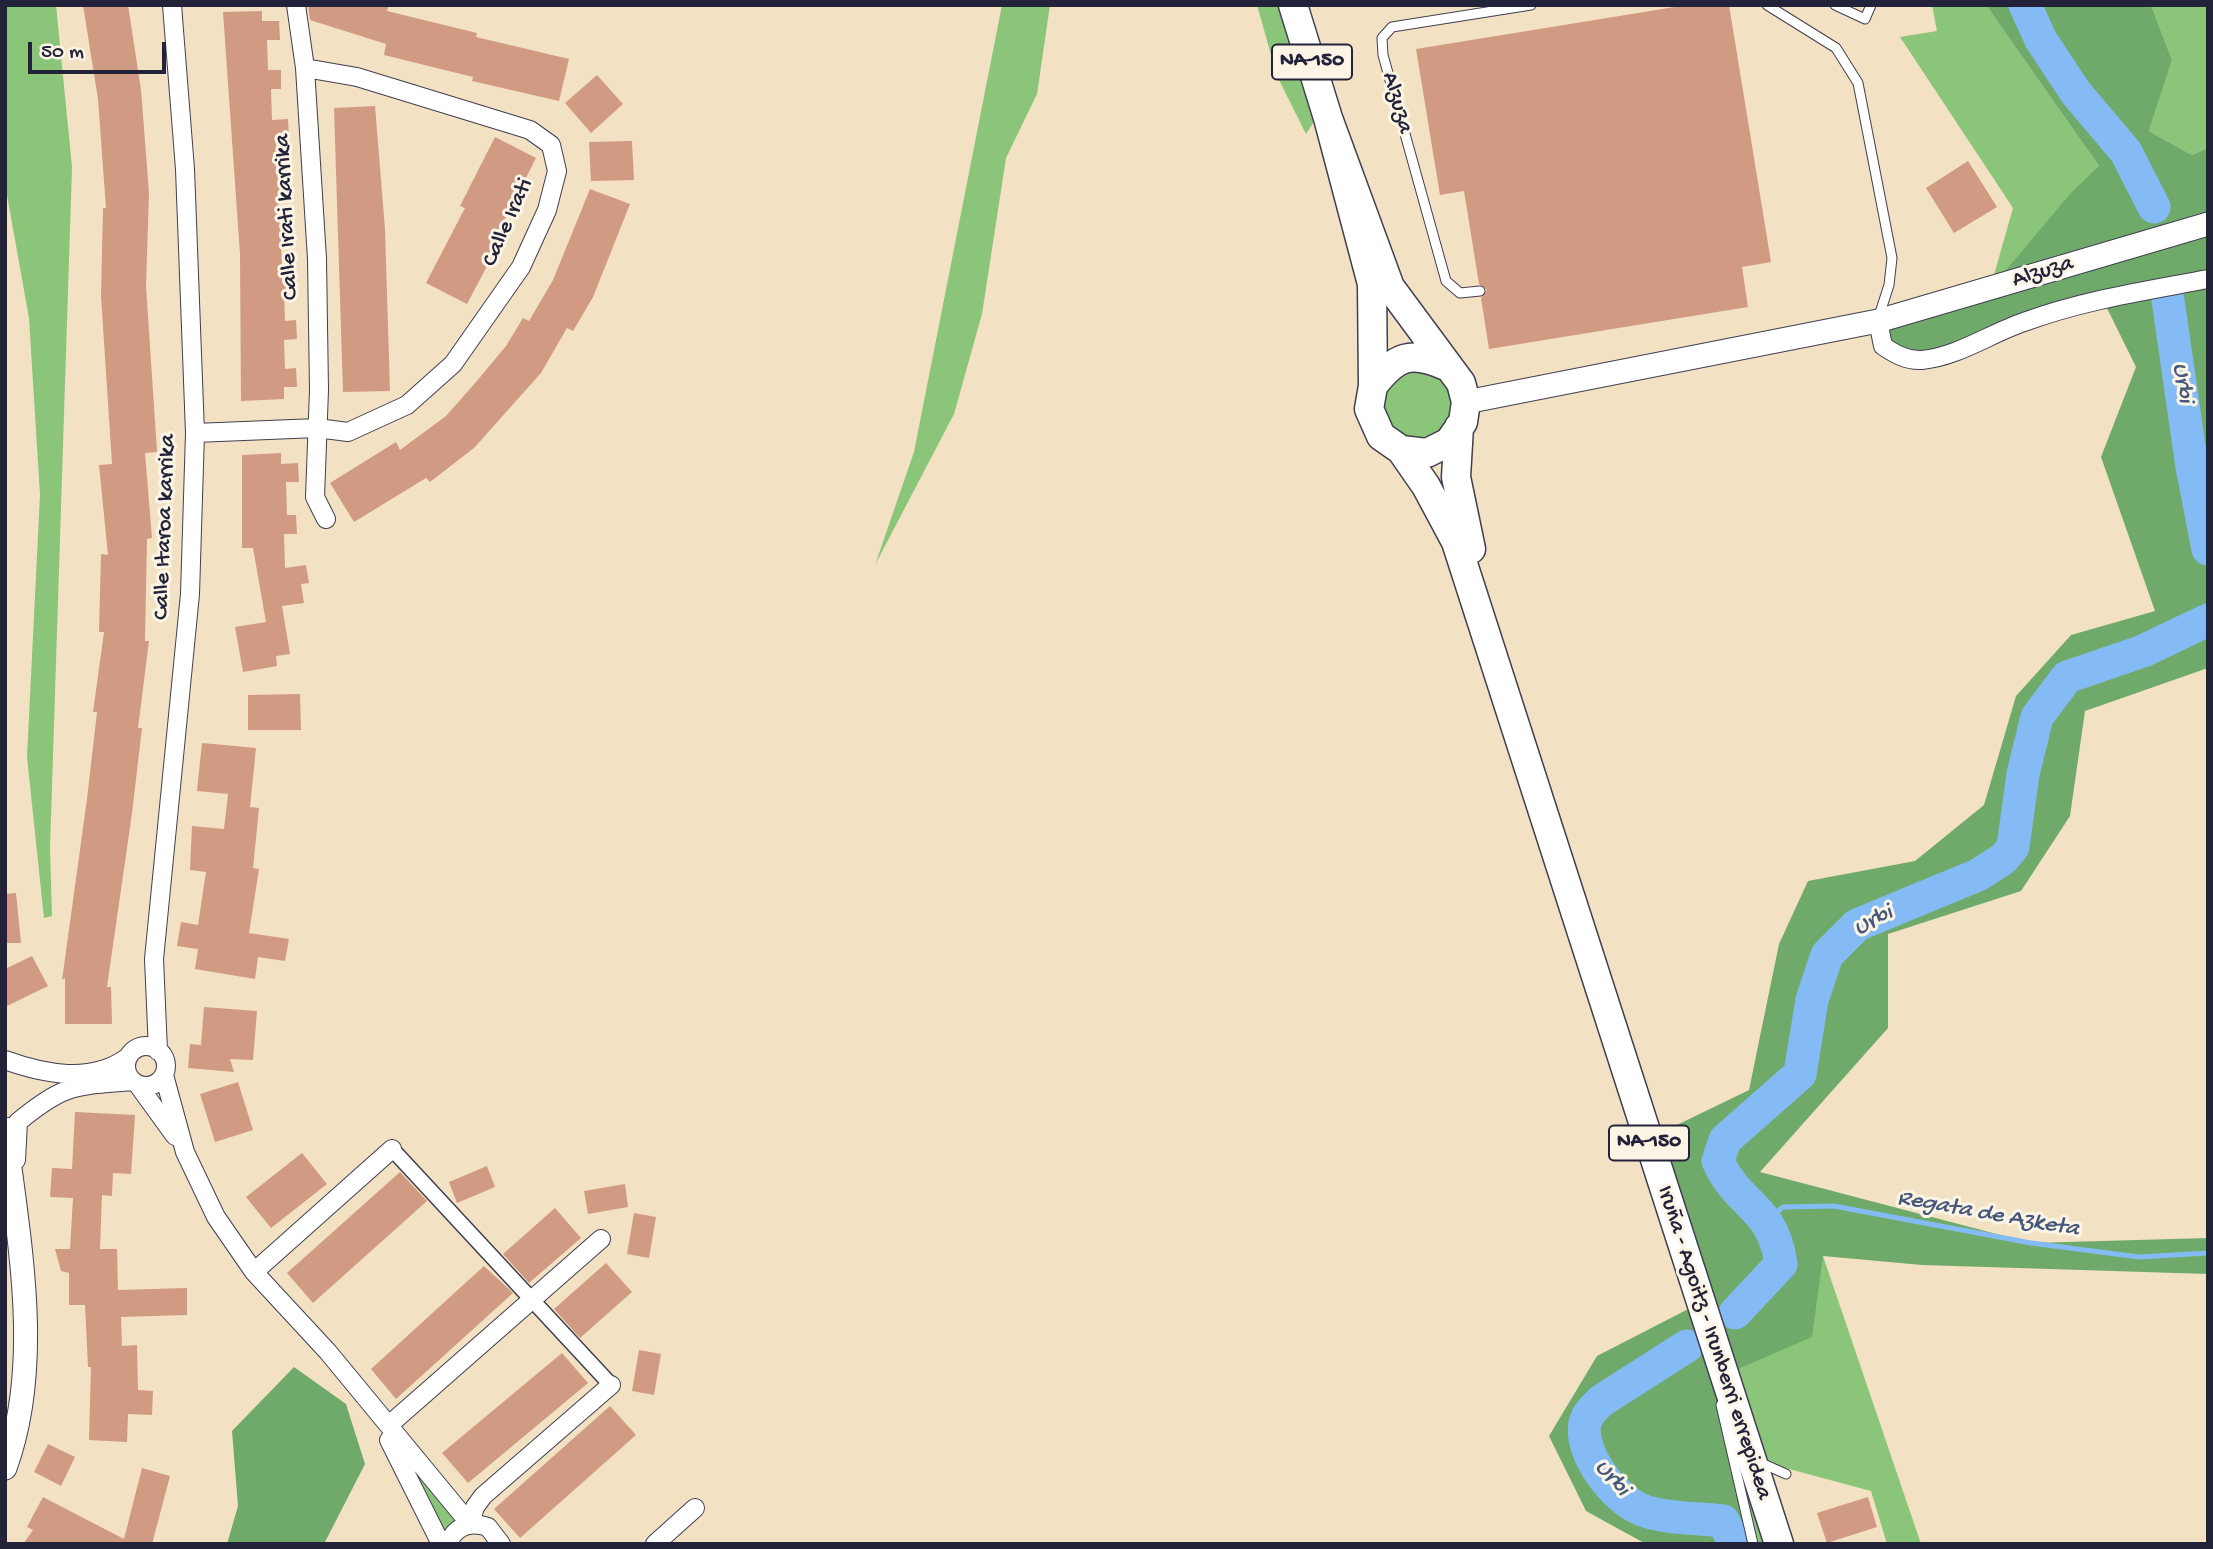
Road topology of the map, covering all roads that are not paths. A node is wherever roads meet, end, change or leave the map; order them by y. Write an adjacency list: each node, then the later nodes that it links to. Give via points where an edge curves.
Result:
1 (172, 5): 20 (street, Calle Itaroa karrika, via 186,181)
2 (296, 5): 10 (street, Calle Irati karrika)
3 (1293, 5): 9 (main road, NA-150)
4 (1304, 5): 9 (street)
5 (1531, 5): 14 (lane, Alzuza, via 1392,27 1382,38 1446,281 1461,293)
6 (1768, 5): 15 (lane, via 1836,48 1858,83 1892,258)
7 (1835, 5): 8 (lane, via 1865,19)
8 (1871, 5)
9 (1307, 45): 11 (main road, NA-150)
10 (305, 68): 19 (street, Calle Irati karrika, via 317,259); 19 (street, Calle Irati, via 357,77 530,130 551,145 557,171 547,210 521,267 453,364 407,405 373,422 348,432)
11 (1328, 118): 16 (main road, via 1390,287); 17 (main road, via 1372,284)
12 (2208, 223): 15 (street, Alzuza)
13 (2208, 279): 15 (street, via 2102,297 1922,360 1899,357 1883,346)
14 (1480, 291)
15 (1878, 321): 18 (street, Alzuza)
16 (1446, 366): 17 (main road, via 1427,358 1406,357 1388,367); 18 (main road, via 1461,383)
17 (1373, 386): 21 (main road, via 1369,409 1381,436)
18 (1462, 415): 21 (main road, via 1448,442 1427,453); 23 (main road, via 1456,477)
19 (317, 428): 20 (street, Calle Irati); 22 (street, via 316,498)
20 (195, 433): 24 (street, Calle Itaroa karrika, via 190,594 154,959)
21 (1401, 450): 23 (main road, via 1456,542)
22 (326, 519)
23 (1520, 741): 35 (main road, Iruña - Agoitz - Irunberri errepidea / NA-150)
24 (158, 1051): 25 (street, via 142,1047); 27 (street, via 165,1062)
25 (128, 1057): 26 (street, via 113,1068 55,1075); 28 (street, via 126,1070)
26 (5, 1060)
27 (164, 1075): 28 (street, via 150,1086); 31 (street)
28 (136, 1083): 29 (street, via 86,1083 50,1096); 31 (street)
29 (12, 1125): 40 (street, via 25,1378 17,1437)
30 (392, 1149): 33 (street); 34 (street)
31 (185, 1152): 33 (street, via 216,1217)
32 (601, 1238): 34 (street)
33 (254, 1272): 37 (street)
34 (531, 1300): 36 (street); 38 (street)
35 (1700, 1303): 39 (main road, Iruña - Agoitz - Irunberri errepidea / NA-150); 48 (lane)
36 (611, 1385): 43 (street, via 483,1496)
37 (365, 1397): 38 (street); 45 (street)
38 (389, 1425): 43 (street)
39 (1751, 1458): 41 (lane); 49 (main road, Iruña - Agoitz - Irunberri errepidea / NA-150)
40 (5, 1468)
41 (1786, 1474)
42 (695, 1508): 47 (street)
43 (470, 1524): 44 (street, via 488,1527); 46 (street, via 454,1532)
44 (502, 1543)
45 (441, 1544)
46 (448, 1544)
47 (655, 1544)
48 (1753, 1544)
49 (1779, 1544)

